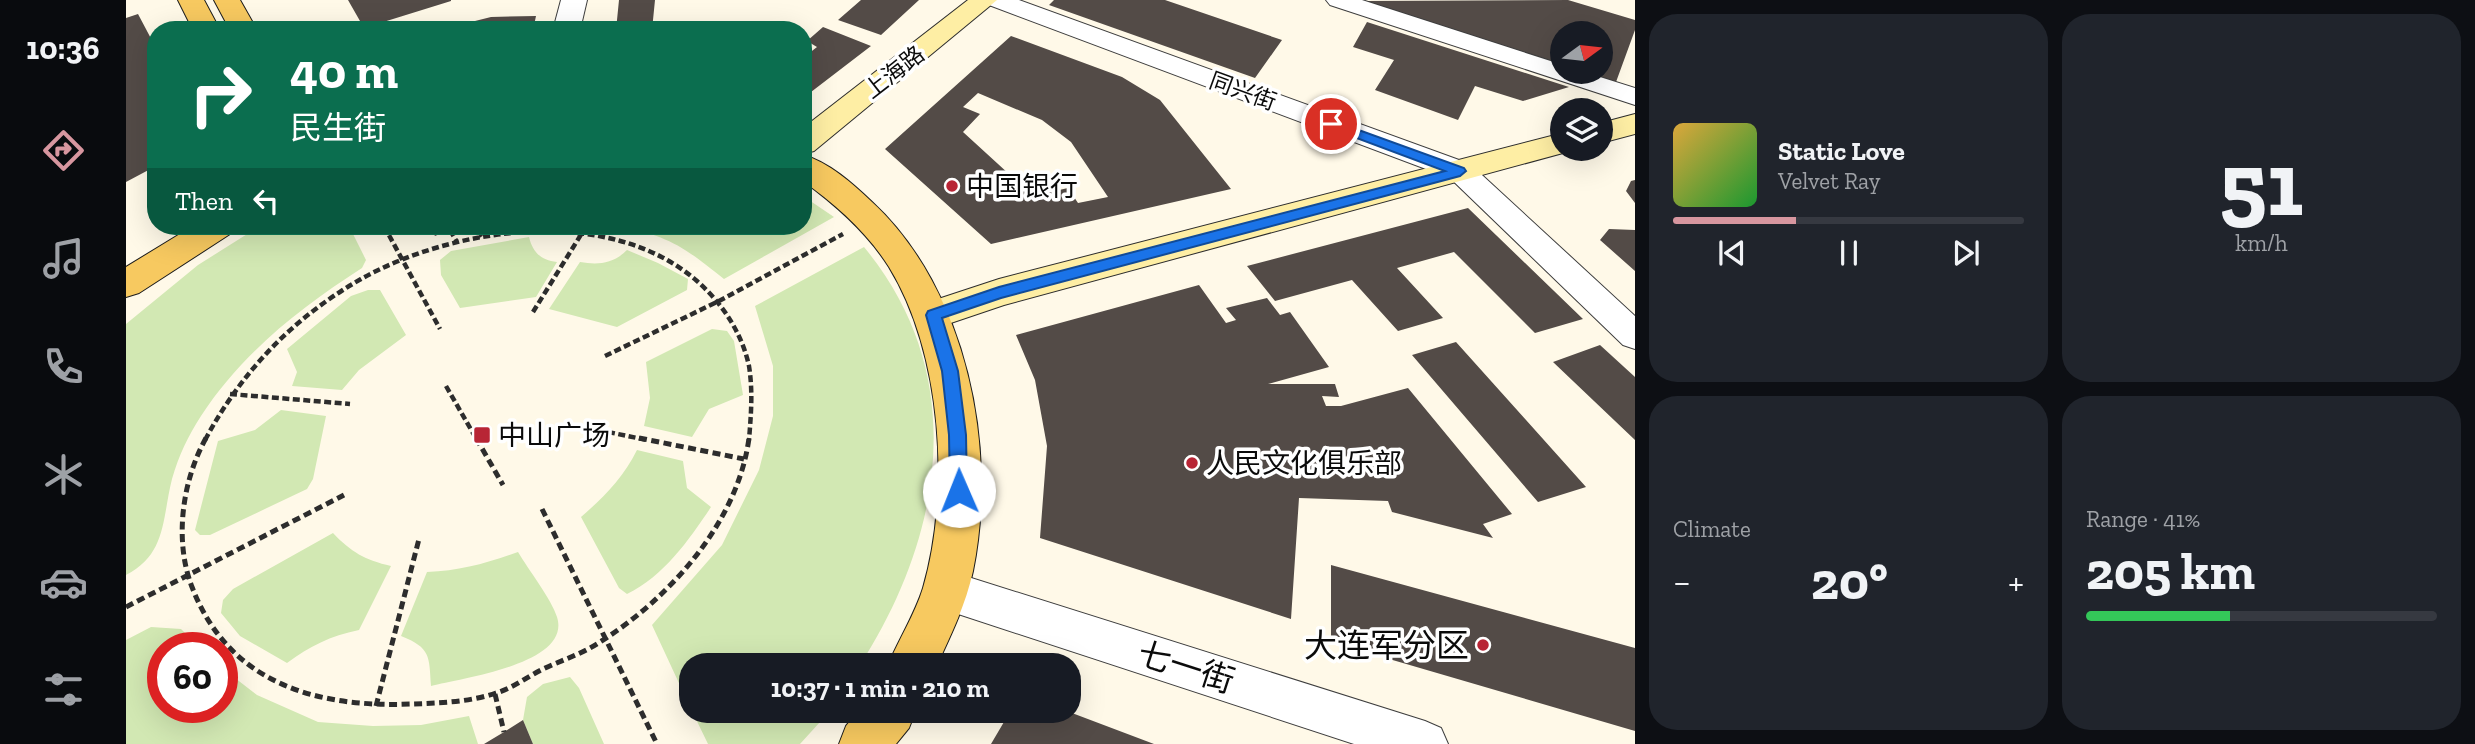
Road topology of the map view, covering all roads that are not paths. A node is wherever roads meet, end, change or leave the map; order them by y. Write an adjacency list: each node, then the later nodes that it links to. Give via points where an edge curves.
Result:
1 (191, 0): 7 (main road)
2 (227, 0): 8 (main road)
3 (574, 0): 9 (street)
4 (984, 0): 13 (main road, 上海路)
5 (997, 0): 16 (street, 同兴街)
6 (1338, 0): 10 (street)
7 (202, 21)
8 (239, 21)
9 (568, 21)
10 (1635, 97)
11 (1635, 124): 12 (main road)
12 (1613, 130)
13 (812, 137)
14 (1550, 147): 16 (main road)
15 (812, 171): 19 (main road, via 873,221 903,259)
16 (1460, 171): 19 (main road, via 999,293); 20 (street, 同兴街)
17 (200, 235): 18 (main road)
18 (126, 284)
19 (933, 315): 21 (main road, via 950,371 958,435 959,491)
20 (1635, 336)
21 (946, 590): 22 (main road); 25 (street, 七一街)
22 (917, 653)
23 (881, 723): 24 (main road)
24 (864, 744)
25 (1425, 744)

